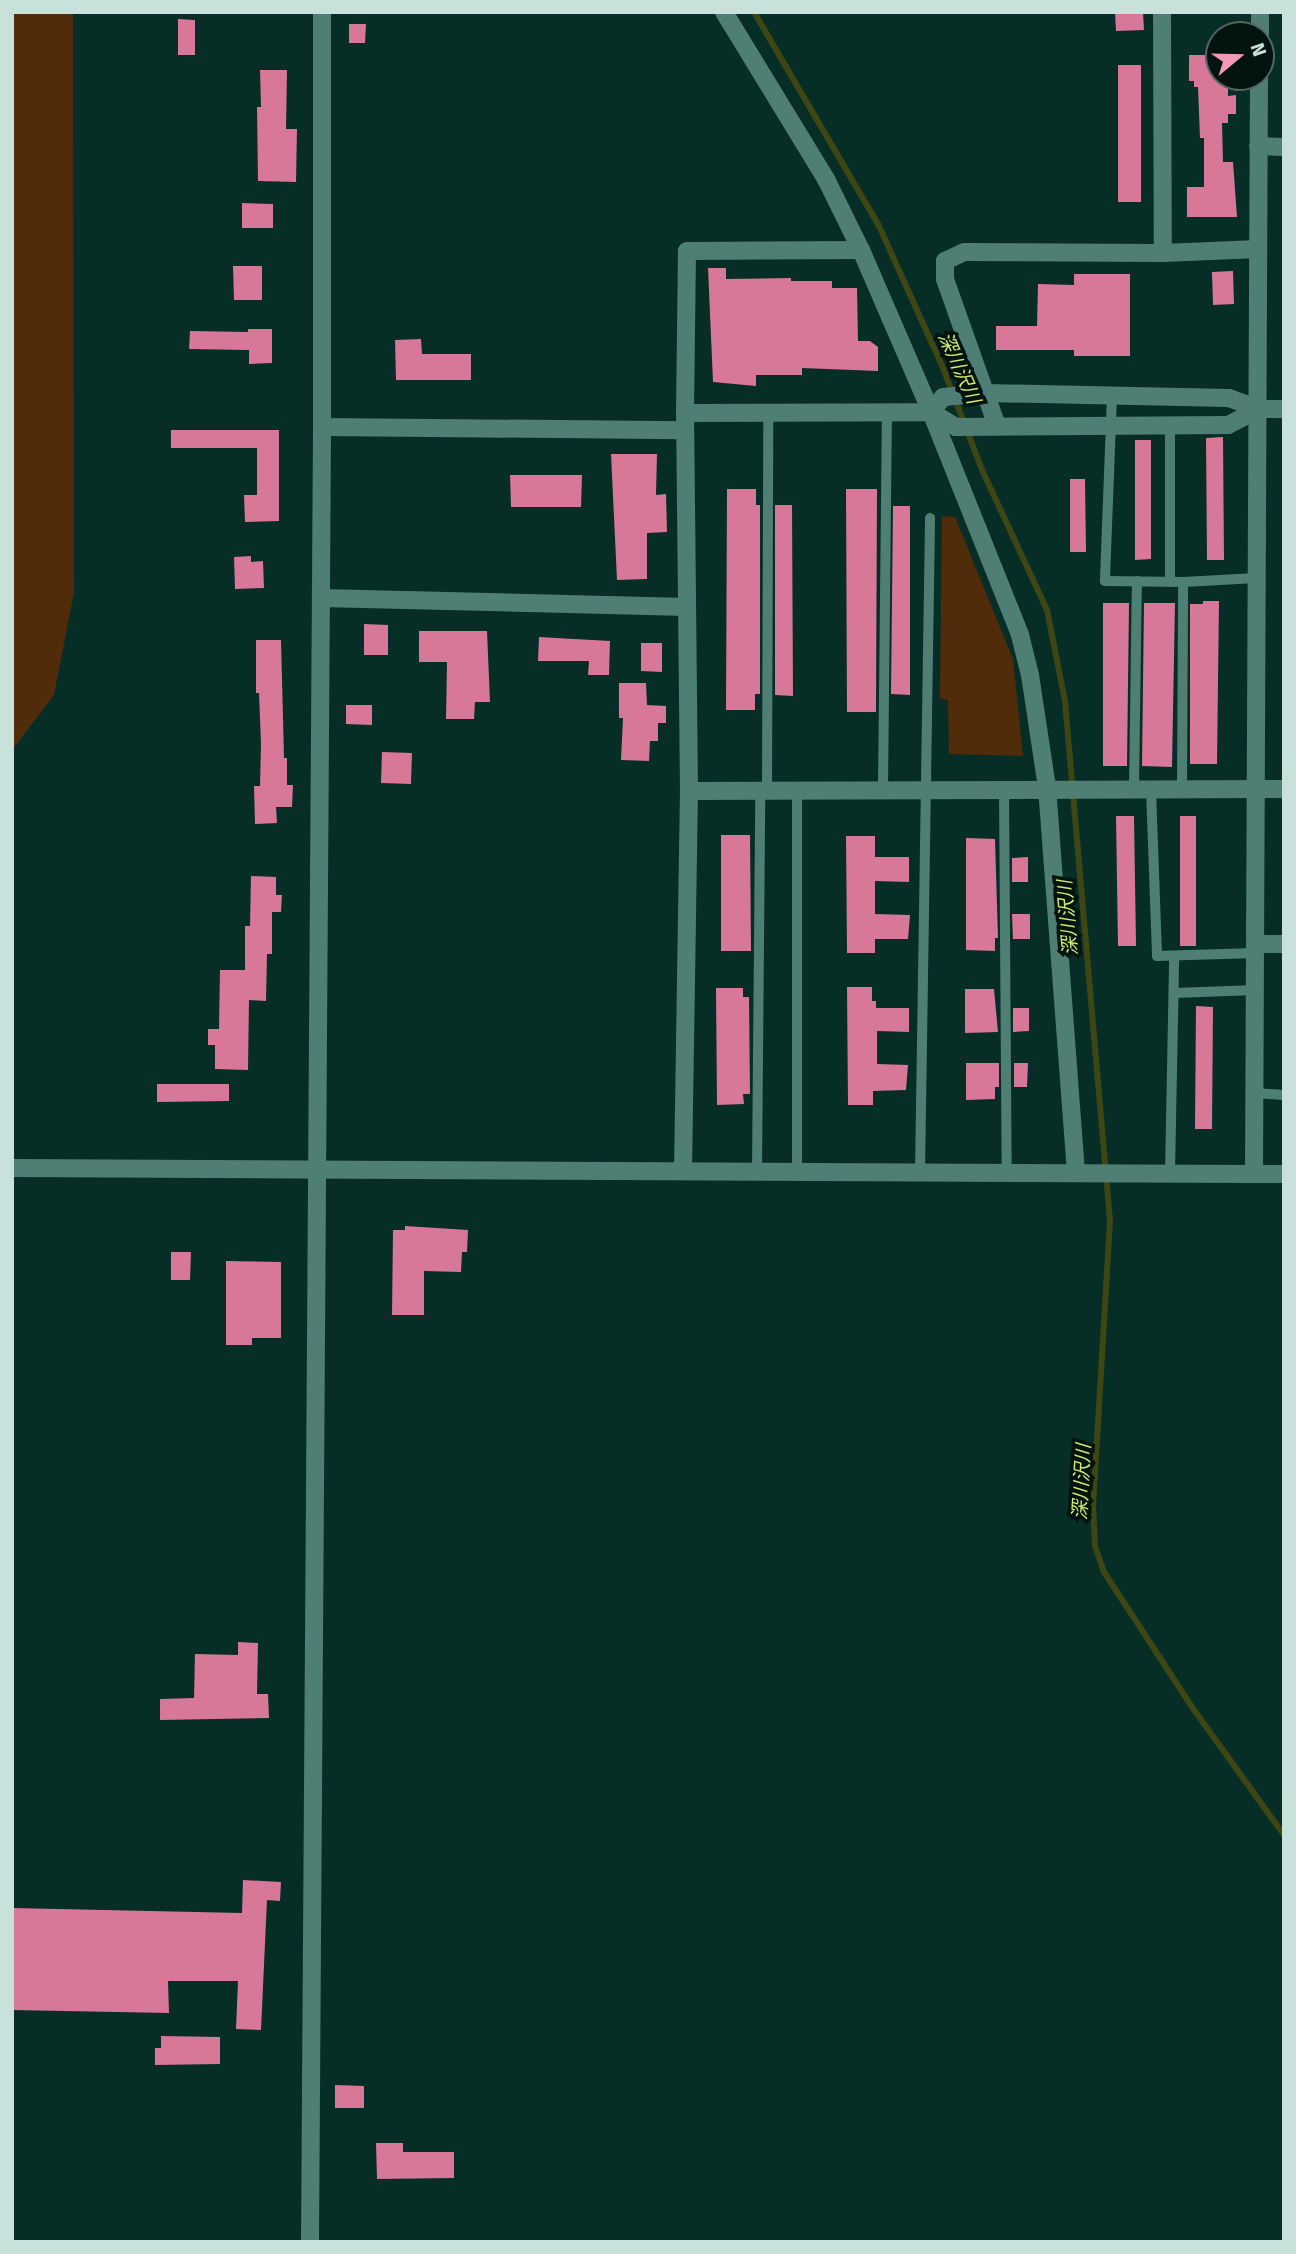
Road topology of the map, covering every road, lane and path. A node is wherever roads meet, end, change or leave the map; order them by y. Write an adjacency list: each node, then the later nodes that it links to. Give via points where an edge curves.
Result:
1 (322, 12): 21 (street)
2 (724, 12): 8 (street, via 826,179)
3 (1162, 12): 9 (street)
4 (1259, 91): 5 (street)
5 (1258, 146): 6 (street); 7 (street)
6 (1284, 147)
7 (1258, 249): 9 (street); 12 (street)
8 (861, 250): 15 (street); 17 (street, via 687,251)
9 (1163, 253): 10 (street, via 964,252 946,261 945,279)
10 (987, 393): 11 (street); 15 (street, via 943,397); 20 (street)
11 (1112, 396): 12 (street, via 1229,398); 18 (lane)
12 (1260, 409): 13 (street); 19 (street, via 1228,425); 23 (street)
13 (1284, 409)
14 (887, 412): 15 (street); 16 (street); 32 (lane)
15 (931, 412): 20 (street, via 956,427); 30 (street, via 1020,635)
16 (768, 413): 17 (street); 35 (lane)
17 (685, 422): 21 (street); 28 (street)
18 (1110, 425): 19 (street); 20 (street); 24 (lane, via 1105,581)
19 (1170, 425): 25 (lane)
20 (997, 426)
21 (322, 427): 27 (street)
22 (930, 518): 33 (lane)
23 (1257, 578): 26 (lane); 31 (street)
24 (1137, 581): 25 (lane); 37 (lane)
25 (1170, 582): 26 (lane)
26 (1182, 582): 38 (lane)
27 (321, 598): 28 (street); 48 (street)
28 (687, 607): 39 (street)
29 (1004, 788): 30 (street); 33 (street); 53 (lane)
30 (1055, 788): 37 (street); 54 (street)
31 (1256, 788): 34 (street); 38 (street); 41 (street)
32 (883, 789): 33 (street); 36 (street)
33 (924, 789): 52 (lane)
34 (1284, 789)
35 (764, 790): 36 (street); 39 (street); 50 (lane)
36 (797, 790): 51 (lane)
37 (1142, 790): 38 (street); 42 (lane, via 1157,956)
38 (1182, 790)
39 (689, 791): 49 (street)
40 (1284, 944): 41 (street)
41 (1256, 948): 42 (lane); 43 (street)
42 (1174, 957): 44 (lane)
43 (1256, 990): 44 (lane); 45 (street)
44 (1174, 993): 55 (lane)
45 (1255, 1093): 46 (lane); 56 (street)
46 (1284, 1095)
47 (12, 1168): 48 (street)
48 (315, 1171): 49 (street); 58 (street)
49 (683, 1171): 50 (street)
50 (757, 1171): 51 (street)
51 (797, 1172): 52 (street)
52 (920, 1172): 53 (street)
53 (1007, 1172): 54 (street)
54 (1085, 1173): 55 (street)
55 (1170, 1174): 56 (street)
56 (1254, 1174): 57 (street)
57 (1284, 1174)
58 (310, 2242)

